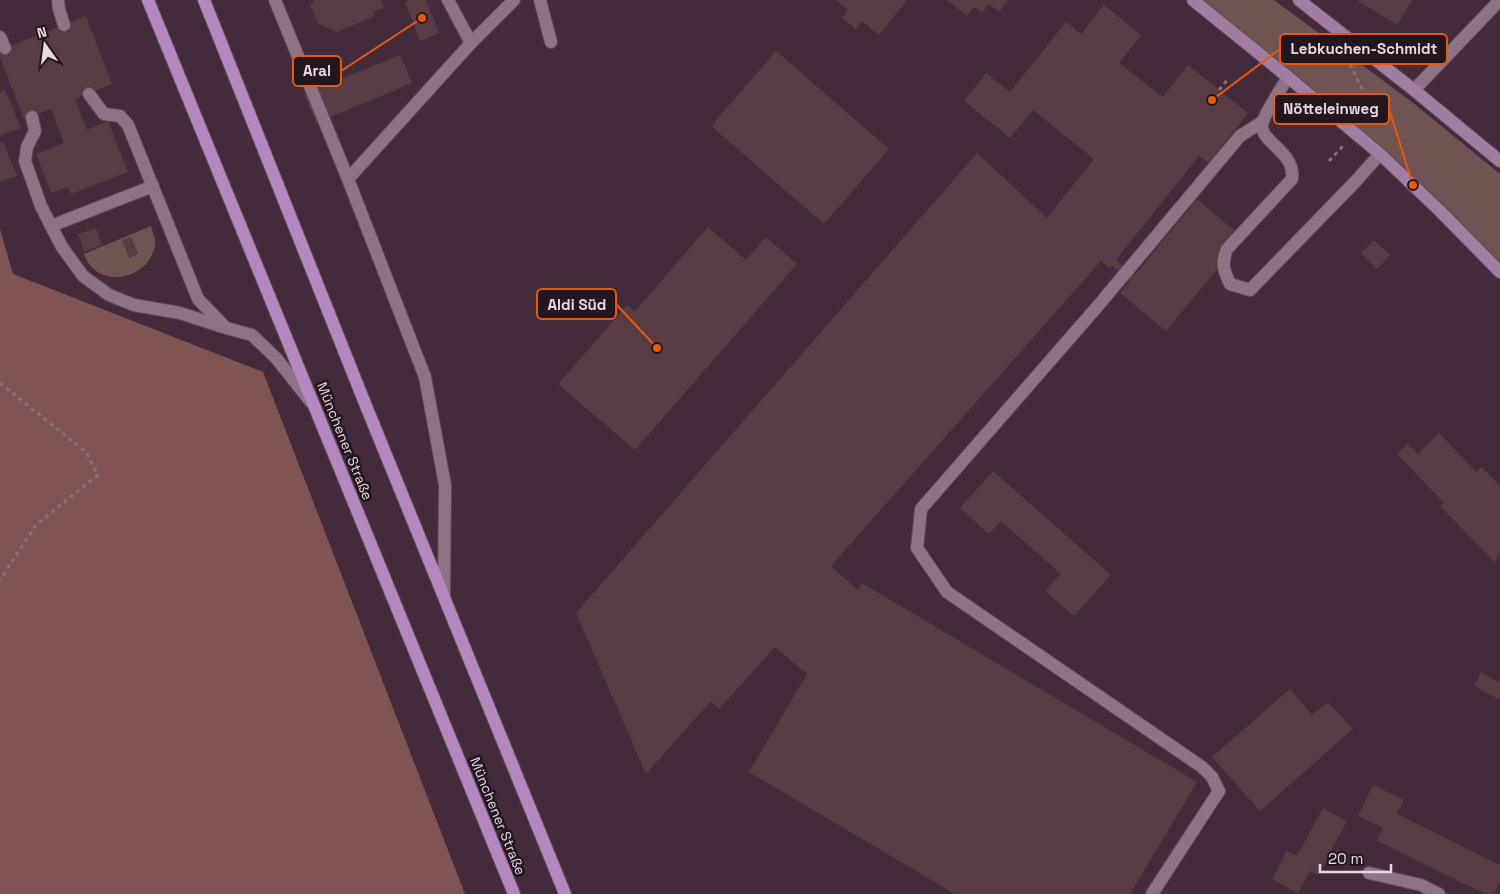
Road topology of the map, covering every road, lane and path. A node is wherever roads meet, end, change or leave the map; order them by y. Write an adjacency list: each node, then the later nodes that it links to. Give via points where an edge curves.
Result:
1 (58, 0): 11 (street)
2 (148, 0): 32 (main road, Münchener Straße)
3 (204, 0): 34 (main road)
4 (275, 0): 26 (street)
5 (448, 0): 13 (street)
6 (514, 0): 13 (street)
7 (540, 0): 12 (street)
8 (1193, 0): 15 (main road)
9 (1298, 0): 14 (main road)
10 (1500, 0): 18 (street)
11 (64, 25)
12 (551, 42)
13 (471, 43): 26 (street)
14 (1362, 50): 18 (main road); 22 (path, via 1350,64 1372,109)
15 (1288, 77): 21 (street); 22 (main road)
16 (1229, 78): 17 (path)
17 (1219, 90)
18 (1414, 90): 25 (main road)
19 (89, 94): 27 (street, via 104,114 120,116 128,125)
20 (32, 117): 28 (street, via 35,131 26,147 25,161)
21 (1262, 122): 23 (street, via 1262,133 1290,161 1293,170 1292,179 1227,249 1222,260 1230,284 1250,290); 38 (street, via 1240,136 920,509 916,548 947,592 1212,777 1219,791)
22 (1355, 132): 23 (main road); 24 (path)
23 (1380, 154): 29 (main road)
24 (1329, 161)
25 (1500, 161)
26 (348, 179): 34 (street, via 425,378 446,485)
27 (153, 186): 28 (street); 30 (street, via 198,299)
28 (51, 226): 30 (street, via 83,276 108,295)
29 (1500, 272)
30 (226, 328): 32 (street, via 252,335 276,358)
31 (0, 384): 33 (path, via 86,452 98,475 36,524)
32 (314, 407): 36 (main road, Münchener Straße)
33 (0, 580)
34 (444, 595): 37 (main road)
35 (1369, 872): 39 (street, via 1421,885)
36 (514, 894)
37 (565, 894)
38 (1152, 894)
39 (1439, 894)

